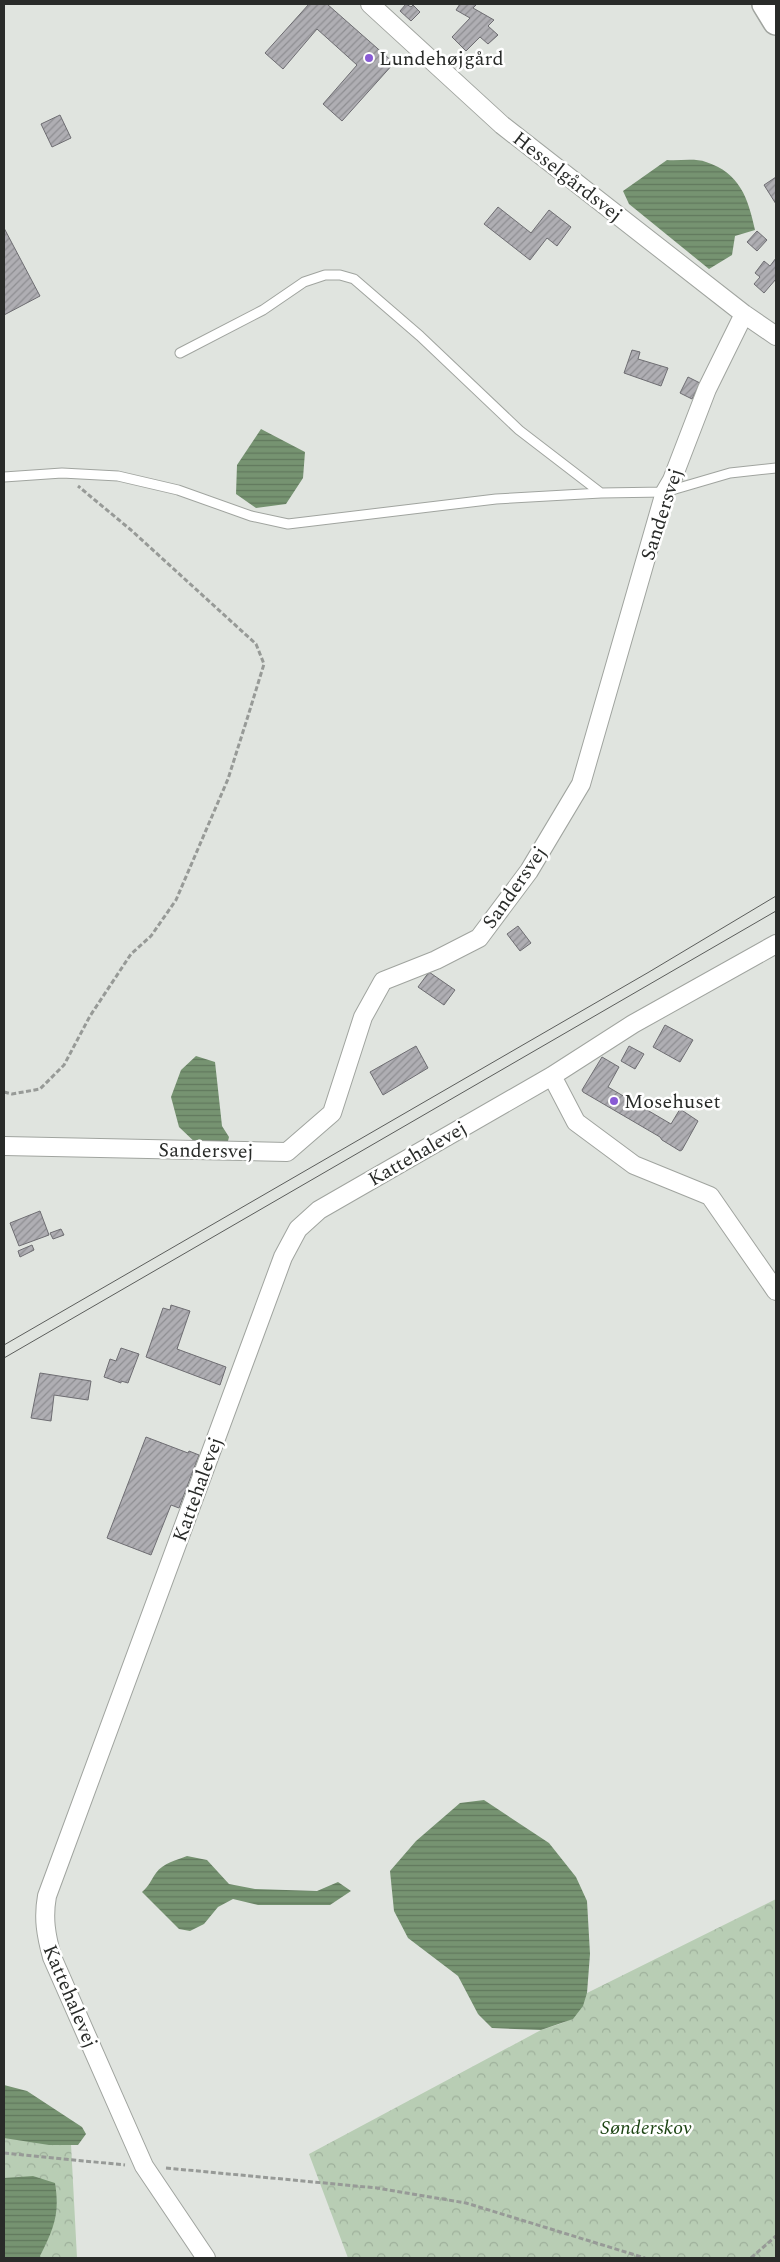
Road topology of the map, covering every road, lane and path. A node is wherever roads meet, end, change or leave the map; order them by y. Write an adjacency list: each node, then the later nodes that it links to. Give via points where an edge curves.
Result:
1 (370, 4): 4 (street, Hesselgårdsvej, via 502,125)
2 (764, 4): 3 (street)
3 (776, 22)
4 (744, 314): 5 (street, Hesselgårdsvej); 10 (street, Sandersvej, via 707,389 672,480)
5 (776, 336)
6 (180, 354): 11 (lane, via 263,310 304,282 325,275 354,279 420,336 519,430)
7 (776, 468): 10 (lane, via 730,473)
8 (62, 473): 9 (lane); 11 (lane, via 118,476 178,490 251,516 288,524 496,499); 14 (path, via 131,530 256,644 264,664 228,779 176,900 150,936 126,961 90,1016 64,1065 40,1089 12,1094)
9 (4, 477)
10 (664, 492): 11 (lane); 15 (street, Sandersvej, via 581,784 529,871 479,938 436,960 382,981 363,1017 332,1113 287,1152)
11 (601, 493)
12 (776, 944): 13 (street, Kattehalevej, via 633,1024)
13 (552, 1076): 16 (street, via 576,1122 634,1165 710,1196); 18 (street, Kattehalevej, via 319,1210 298,1229 283,1257 44,1909 45,1933 52,1957)
14 (4, 1092)
15 (4, 1146)
16 (776, 1291)
17 (4, 2153): 18 (path)
18 (144, 2166): 20 (street, Kattehalevej); 21 (path, via 377,2188 466,2204)
19 (776, 2236): 22 (path)
20 (206, 2258)
21 (645, 2258)
22 (751, 2258)

